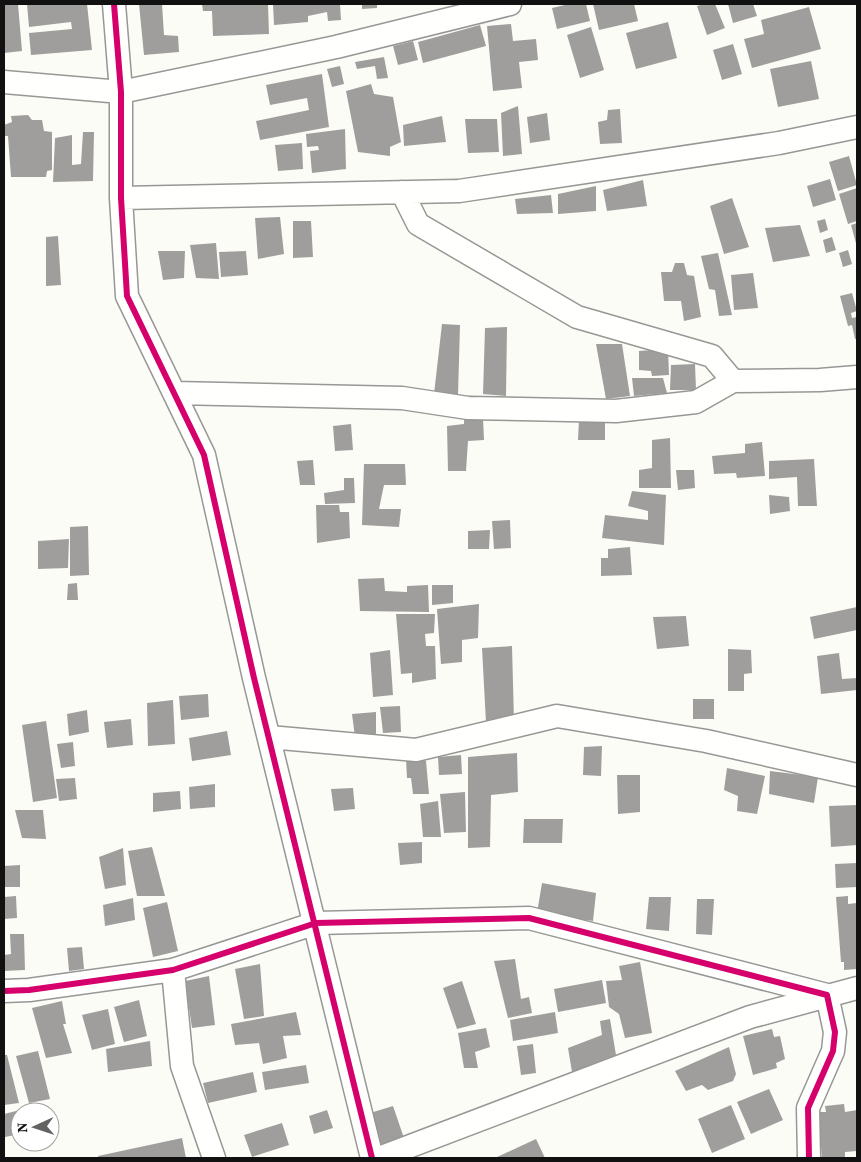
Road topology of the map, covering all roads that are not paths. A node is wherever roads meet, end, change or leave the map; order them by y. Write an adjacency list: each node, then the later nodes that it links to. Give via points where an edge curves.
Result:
1 (114, 4): 4 (street)
2 (510, 4): 4 (street, via 336,47)
3 (4, 82): 4 (street)
4 (121, 92): 7 (street)
5 (857, 127): 6 (street, via 779,143 459,191)
6 (402, 192): 7 (street); 9 (street, via 418,224 577,317 712,356)
7 (121, 198): 10 (street, via 126,296)
8 (857, 377): 9 (street)
9 (734, 381): 10 (street, via 696,402 616,411 468,408 402,398)
10 (174, 393): 11 (street, via 204,455)
11 (269, 738): 12 (street, via 416,750 557,716 706,741); 13 (street)
12 (857, 775)
13 (316, 923): 14 (street); 17 (street, via 529,918); 19 (street)
14 (173, 970): 16 (street); 18 (street, via 182,1066)
15 (857, 988): 17 (street)
16 (4, 992)
17 (827, 995): 20 (street, via 750,1017); 21 (street, via 835,1032 833,1051 808,1108)
18 (214, 1158)
19 (372, 1158)
20 (379, 1158)
21 (809, 1158)

